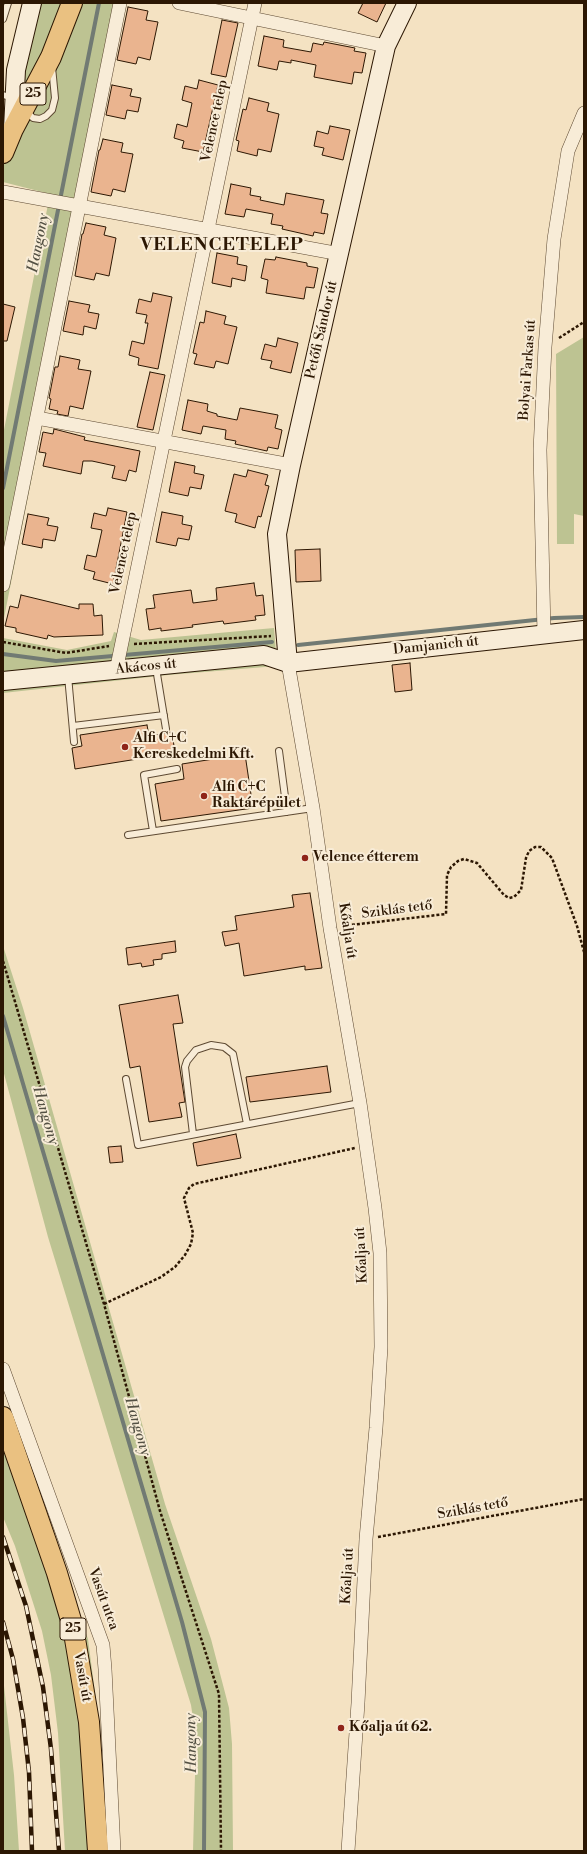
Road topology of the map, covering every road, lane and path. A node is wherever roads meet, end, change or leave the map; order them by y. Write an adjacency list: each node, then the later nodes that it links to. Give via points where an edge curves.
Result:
1 (8, 3): 9 (lane)
2 (32, 3): 11 (street, via 16,70)
3 (72, 3): 11 (main road, 25, via 51,58)
4 (120, 3): 15 (street)
5 (179, 3): 8 (street)
6 (255, 3): 8 (street, Velence telep)
7 (407, 3): 10 (street, Petőfi Sándor út)
8 (252, 18): 10 (street); 16 (street, Velence telep)
9 (3, 19)
10 (386, 46): 17 (street, Petőfi Sándor út)
11 (14, 101): 13 (main road, 25, via 13,129)
12 (584, 113): 19 (street, Bolyai Farkas út, via 568,151 554,239)
13 (3, 153)
14 (3, 192): 15 (street)
15 (75, 205): 16 (street); 20 (street)
16 (208, 230): 17 (street); 21 (street, Velence telep)
17 (340, 254): 22 (street, Petőfi Sándor út)
18 (584, 322): 19 (path)
19 (545, 347): 24 (street, Bolyai Farkas út, via 540,450)
20 (37, 418): 21 (street); 23 (street)
21 (163, 442): 22 (street); 28 (street, Velence telep)
22 (291, 465): 26 (street, Petőfi Sándor út, via 277,534)
23 (3, 585)
24 (544, 630): 25 (street, Damjanich út); 29 (street, Damjanich út)
25 (584, 630)
26 (285, 635): 28 (path); 29 (street, Petőfi Sándor út)
27 (3, 642): 28 (path, via 66,653)
28 (118, 657): 30 (street, Akácos út); 31 (street, Akácos út)
29 (288, 663): 30 (street, Akácos út, via 264,655); 39 (street, Kőalja út)
30 (155, 666): 33 (lane)
31 (68, 676): 32 (street, Akácos út); 34 (lane)
32 (3, 681)
33 (164, 715): 34 (lane); 35 (lane)
34 (73, 726): 36 (lane)
35 (166, 729)
36 (74, 742)
37 (279, 751): 40 (lane)
38 (177, 769): 41 (lane, via 144,775)
39 (314, 808): 40 (lane); 43 (street, Kőalja út)
40 (287, 812): 41 (lane)
41 (153, 831): 42 (lane)
42 (128, 835)
43 (330, 928): 44 (path, Sziklás tető, via 446,914 447,875 451,867 464,859 477,863 504,895 514,897 521,890 529,851 540,847 552,858); 47 (street, Kőalja út)
44 (584, 952)
45 (3, 961): 51 (path)
46 (126, 1079): 49 (lane, via 138,1145)
47 (360, 1103): 48 (lane); 50 (street, Kőalja út)
48 (247, 1124): 49 (lane); 49 (lane, via 233,1054 224,1047 210,1045 196,1050 187,1061)
49 (193, 1134)
50 (366, 1146): 51 (path, via 194,1184 188,1188 184,1198 193,1233 185,1255 175,1267 161,1277); 55 (street, Kőalja út, via 380,1253 381,1324 376,1428)
51 (104, 1304): 58 (path, via 160,1511 219,1694)
52 (3, 1369): 57 (street, Vasút utca, via 103,1645)
53 (3, 1418): 56 (main road, Vasút út / 25, via 55,1566 73,1627 90,1722)
54 (584, 1499): 55 (path, Sziklás tető)
55 (366, 1539): 59 (street, Kőalja út)
56 (98, 1851)
57 (114, 1851)
58 (221, 1851)
59 (348, 1851)

